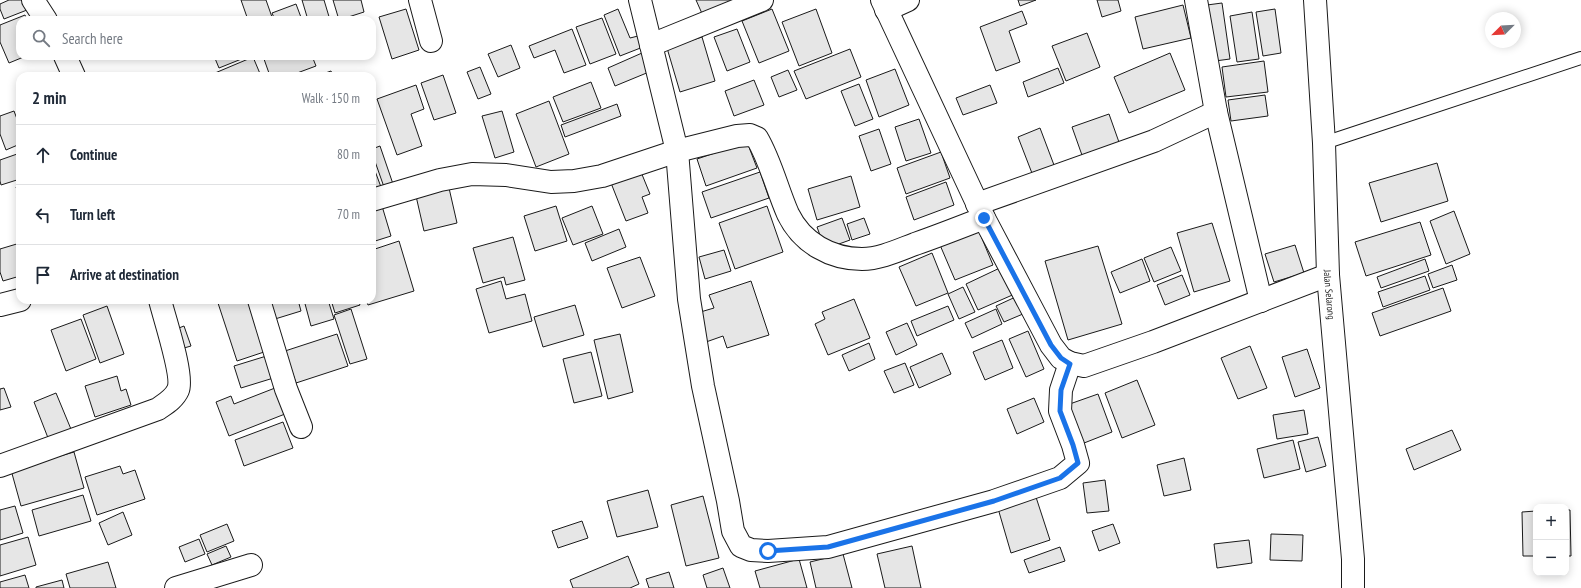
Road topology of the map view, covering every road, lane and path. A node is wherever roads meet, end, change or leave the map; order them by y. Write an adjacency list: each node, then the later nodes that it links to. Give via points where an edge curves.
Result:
1 (33, 0): 9 (street)
2 (420, 0): 10 (street)
3 (640, 0): 11 (street)
4 (762, 0): 11 (street)
5 (908, 0): 8 (street)
6 (1196, 0): 15 (street)
7 (1315, 0): 16 (street, Jalan Selarong)
8 (884, 5): 19 (street)
9 (43, 16)
10 (431, 41)
11 (651, 46): 17 (street)
12 (1581, 58): 16 (lane)
13 (67, 60): 14 (street)
14 (72, 72)
15 (1216, 112): 19 (street, via 1154,141); 22 (street)
16 (1324, 142): 20 (street, Jalan Selarong)
17 (677, 151): 18 (street, via 602,176 574,181 551,182 506,175 472,174 440,180); 19 (street, via 737,136 750,135 757,138 770,163 789,215 802,234 820,250 840,257 863,260 889,254); 26 (street, via 689,300 733,531 741,546 751,550 768,551 828,547 994,501 1060,478 1078,463 1060,411 1061,390)
18 (376, 199)
19 (980, 211): 26 (street, via 1051,345 1061,358)
20 (1328, 275): 22 (street); 31 (street, Jalan Selarong, via 1353,559)
21 (16, 301): 25 (street)
22 (1261, 301): 26 (street, via 1084,366)
23 (161, 304): 28 (street, via 179,374 178,390 170,400 158,409)
24 (260, 304): 27 (street, via 286,389)
25 (0, 305)
26 (1070, 364)
27 (301, 428)
28 (0, 466)
29 (251, 565): 30 (street)
30 (176, 588)
31 (1353, 588)

